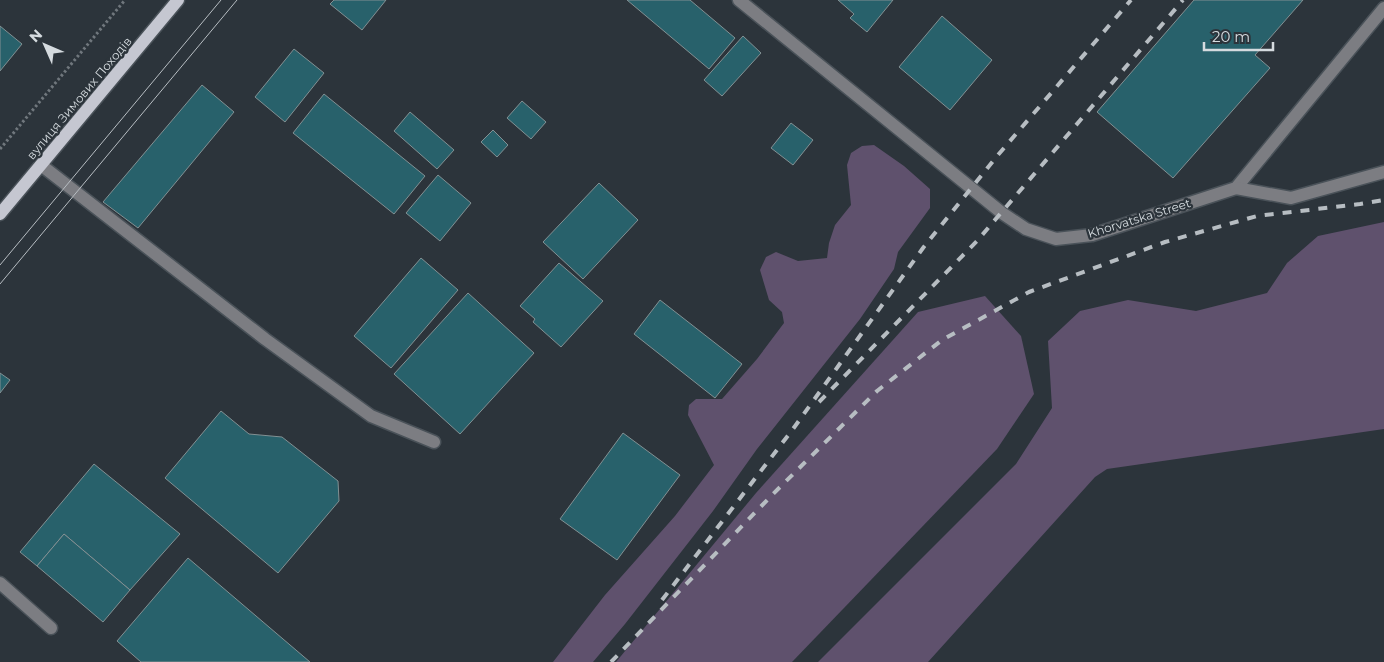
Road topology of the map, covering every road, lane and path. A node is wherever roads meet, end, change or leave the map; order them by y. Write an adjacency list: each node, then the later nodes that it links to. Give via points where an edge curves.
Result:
1 (125, 0): 5 (path)
2 (178, 0): 6 (main road, вулиця Зимових Походів)
3 (739, 0): 8 (street, Khorvatska Street, via 1026,229 1056,239 1092,235)
4 (1384, 8): 8 (street)
5 (0, 149)
6 (41, 165): 9 (main road, вулиця Зимових Походів); 10 (street, via 265,339 371,416)
7 (1384, 172): 8 (street, via 1291,198)
8 (1236, 188)
9 (0, 214)
10 (434, 442)
11 (0, 583): 12 (street)
12 (52, 628)

